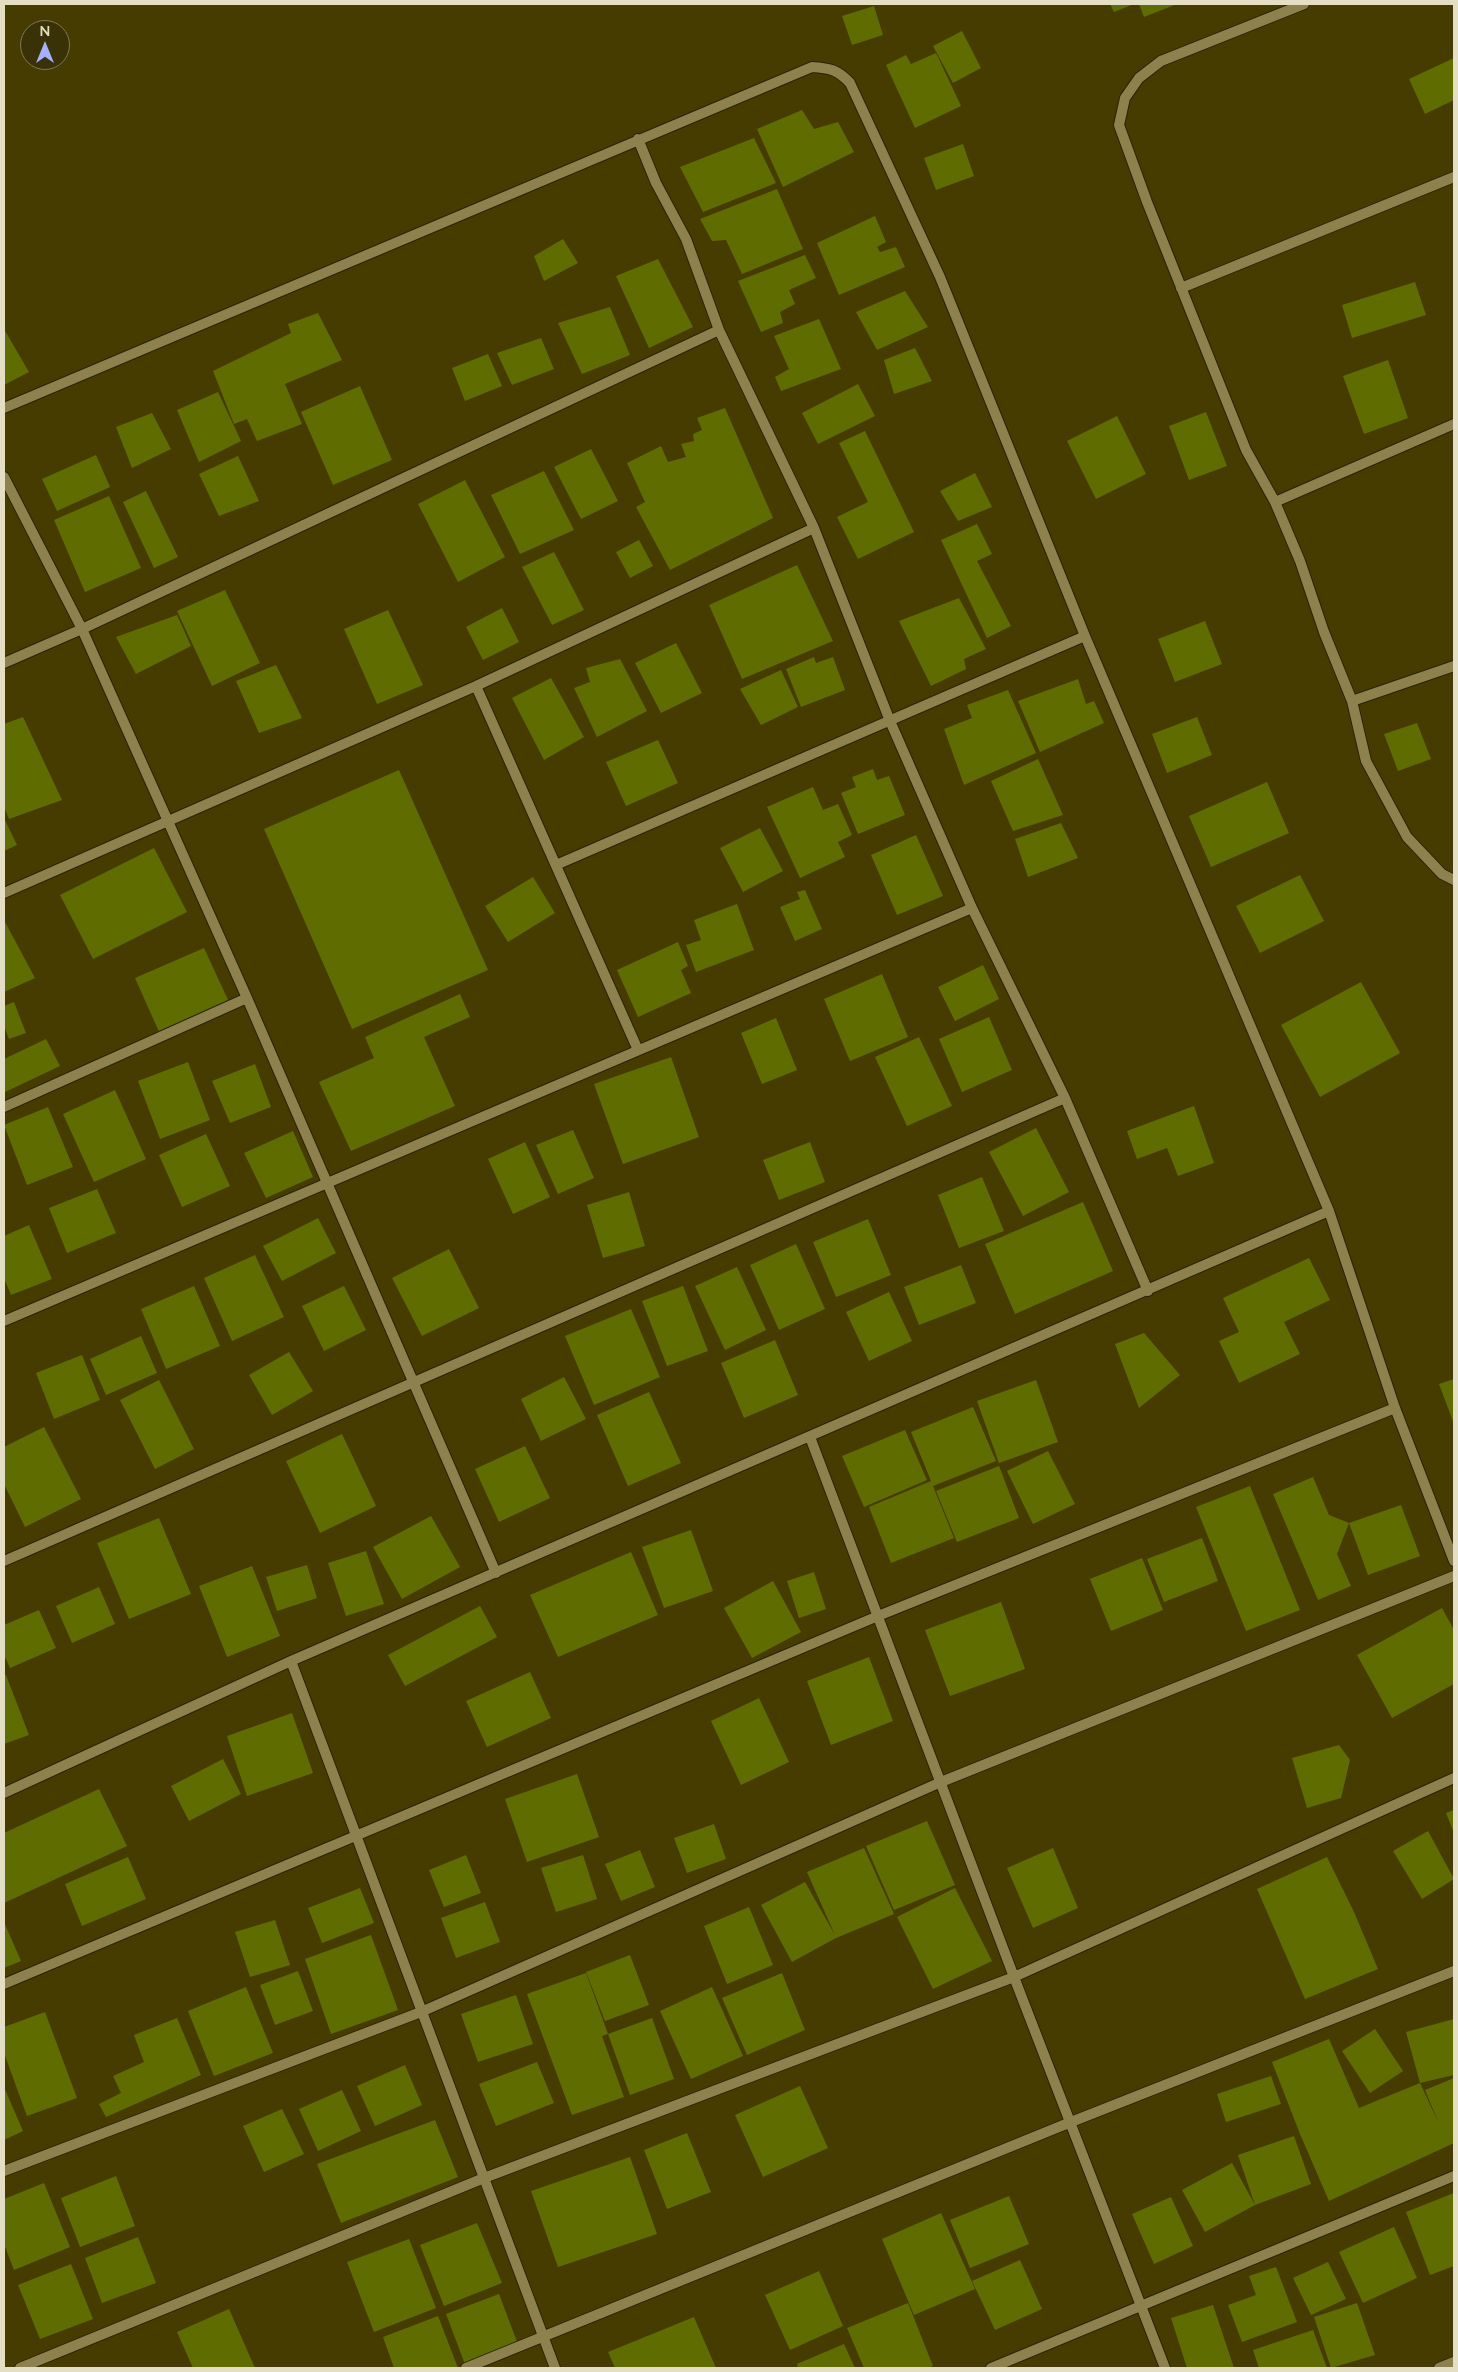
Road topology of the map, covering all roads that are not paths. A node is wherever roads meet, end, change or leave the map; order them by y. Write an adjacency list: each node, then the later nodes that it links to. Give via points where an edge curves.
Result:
1 (1304, 4): 4 (street, via 1161,61 1139,78 1125,98 1120,125)
2 (638, 139): 5 (street, via 656,183 686,239); 6 (street); 12 (street, via 812,66 840,72 850,83 940,277)
3 (1454, 177): 4 (street)
4 (1181, 288): 9 (street, via 1246,450)
5 (719, 330): 10 (street); 11 (street)
6 (4, 408)
7 (1454, 424): 9 (street)
8 (4, 477): 11 (street)
9 (1275, 502): 16 (street)
10 (814, 528): 15 (street); 17 (street)
11 (82, 629): 13 (street); 18 (street)
12 (1085, 636): 17 (street); 28 (street)
13 (4, 663)
14 (1454, 666): 16 (street)
15 (476, 686): 18 (street); 19 (street)
16 (1352, 701): 20 (street, via 1366,761 1407,837 1442,874)
17 (890, 720): 19 (street); 22 (street)
18 (168, 822): 21 (street); 23 (street)
19 (556, 865): 24 (street)
20 (1454, 880)
21 (4, 893)
22 (972, 908): 24 (street); 25 (street)
23 (247, 998): 26 (street); 27 (street)
24 (638, 1050): 27 (street)
25 (1065, 1098): 29 (street); 31 (street)
26 (4, 1107)
27 (327, 1182): 30 (street); 31 (street)
28 (1329, 1211): 29 (street); 32 (street)
29 (1148, 1291): 33 (street)
30 (4, 1321)
31 (413, 1382): 34 (street); 36 (street)
32 (1394, 1408): 35 (street); 38 (street)
33 (810, 1437): 36 (street); 38 (street)
34 (4, 1561)
35 (1454, 1561)
36 (496, 1573): 39 (street)
37 (1454, 1576): 41 (street)
38 (878, 1616): 41 (street); 43 (street)
39 (291, 1661): 42 (street); 43 (street)
40 (1454, 1778): 45 (street)
41 (942, 1782): 45 (street); 47 (street)
42 (4, 1793)
43 (356, 1835): 46 (street); 47 (street)
44 (1454, 1971): 48 (street)
45 (1014, 1977): 48 (street); 51 (street)
46 (4, 1984)
47 (421, 2012): 49 (street); 51 (street)
48 (1071, 2122): 52 (street); 53 (street)
49 (4, 2171)
50 (1454, 2176): 52 (street)
51 (484, 2178): 53 (street); 55 (street)
52 (1141, 2306): 58 (street); 59 (street)
53 (543, 2336): 56 (street); 57 (street)
54 (1454, 2362): 60 (street)
55 (20, 2368)
56 (466, 2368)
57 (555, 2368)
58 (991, 2368)
59 (1164, 2368)
60 (1439, 2368)

